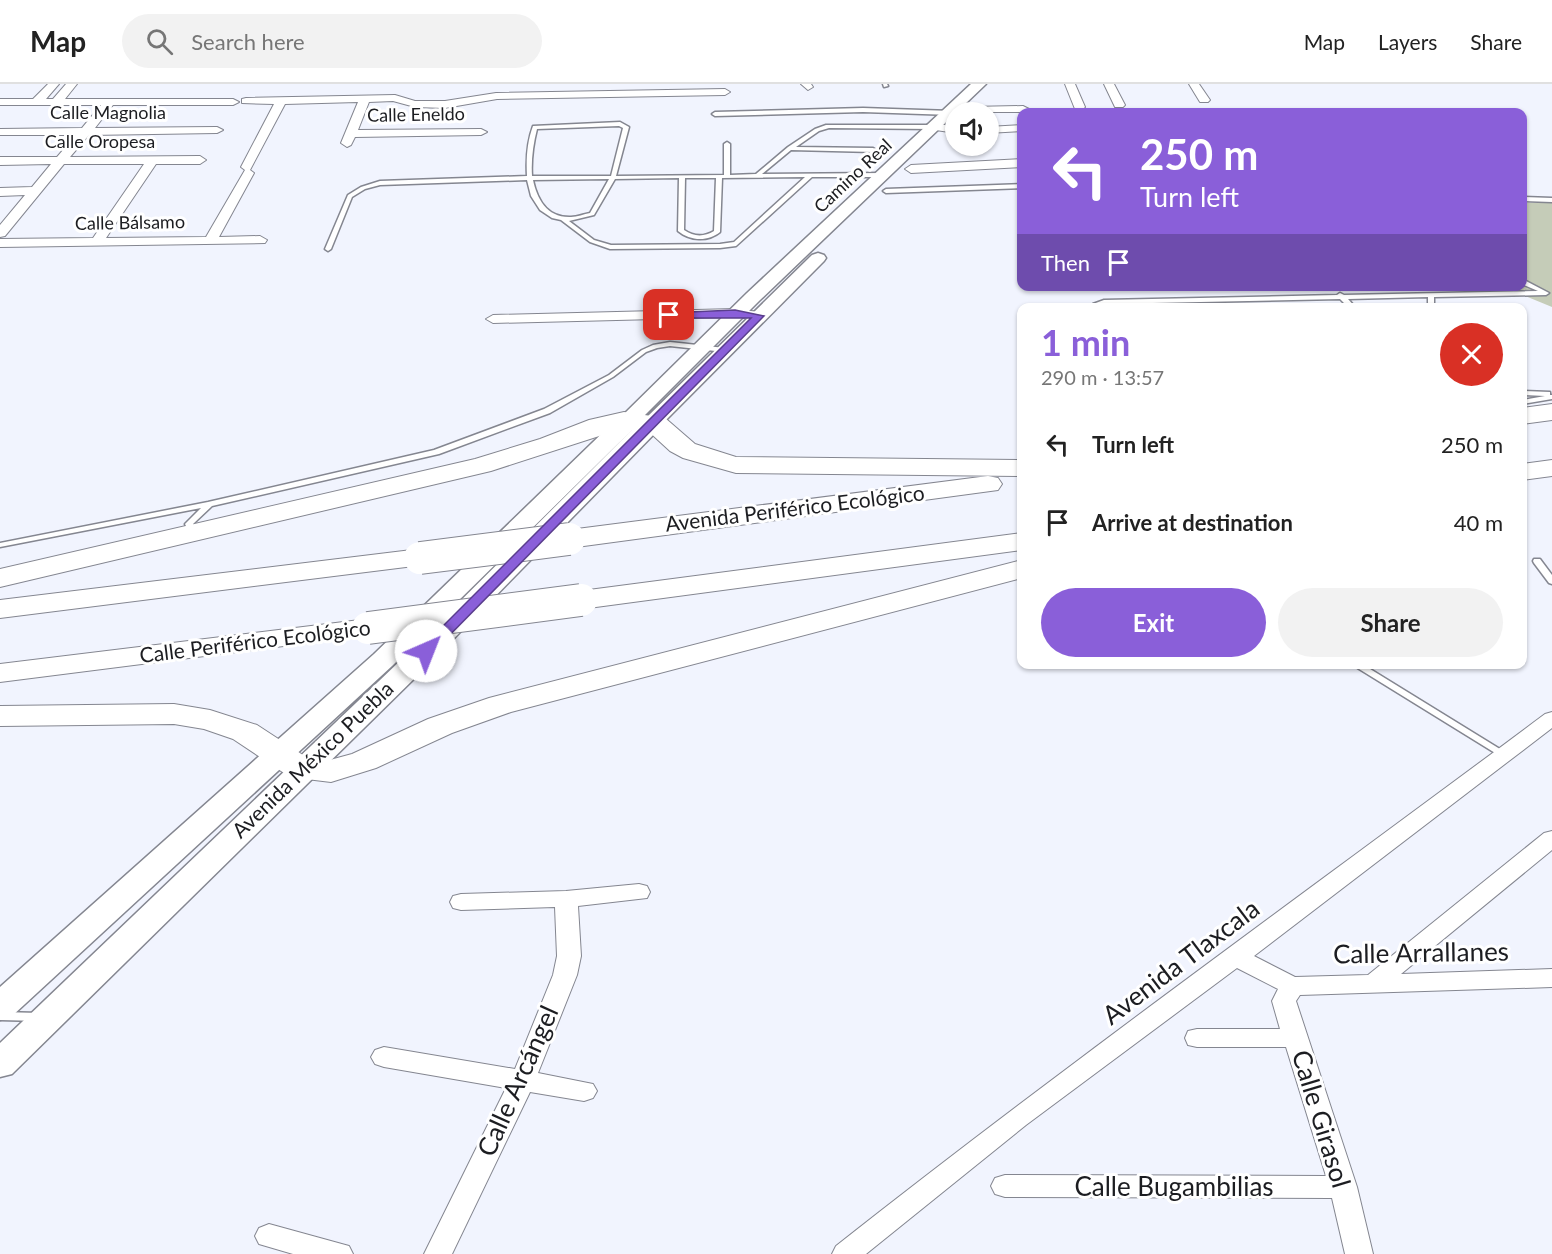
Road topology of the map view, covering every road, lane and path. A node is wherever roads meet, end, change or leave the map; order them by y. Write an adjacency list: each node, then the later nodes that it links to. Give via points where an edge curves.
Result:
1 (54, 84): 17 (street)
2 (72, 84): 18 (street)
3 (400, 84): 12 (street)
4 (501, 84): 10 (street)
5 (1070, 84): 25 (street)
6 (1109, 84): 24 (street)
7 (1194, 84): 14 (street)
8 (980, 86): 21 (street, Camino Real); 22 (street, Camino Real)
9 (725, 88): 10 (street); 23 (street)
10 (496, 96): 12 (street, via 477,102 419,104)
11 (364, 98): 12 (street); 13 (street); 38 (street, Calle Eneldo, via 348,140)
12 (395, 98)
13 (281, 100): 15 (street); 64 (street)
14 (1204, 100)
15 (246, 101)
16 (0, 102): 17 (street)
17 (36, 102): 18 (street)
18 (56, 102): 19 (street)
19 (110, 102): 20 (street); 35 (street)
20 (233, 102)
21 (968, 102)
22 (973, 102)
23 (727, 105)
24 (1119, 105)
25 (1079, 107)
26 (1017, 109): 27 (street)
27 (999, 110)
28 (715, 114): 29 (lane, via 863,110)
29 (945, 121)
30 (945, 124): 31 (street, Camino Real)
31 (933, 128): 40 (lane, via 828,126); 48 (street, Camino Real)
32 (1017, 128): 33 (street)
33 (999, 129)
34 (217, 130): 35 (street, Calle Magnolia)
35 (85, 131): 37 (street, Calle Magnolia); 45 (street)
36 (945, 131): 47 (street, Camino Real)
37 (0, 132)
38 (482, 132)
39 (727, 144): 52 (lane)
40 (790, 148): 41 (lane); 53 (lane)
41 (873, 150)
42 (153, 160): 43 (street, Calle Oropesa); 45 (street, Calle Oropesa); 65 (street)
43 (200, 160)
44 (0, 161): 45 (street, Calle Oropesa)
45 (60, 161): 56 (street)
46 (1017, 163): 47 (street)
47 (911, 169): 57 (street, Camino Real)
48 (884, 175): 49 (lane); 72 (street, Camino Real)
49 (810, 176): 53 (lane); 61 (lane, via 736,244 610,246 592,241)
50 (613, 177): 51 (lane); 54 (lane); 54 (lane, via 626,128 620,124 536,127); 61 (lane, via 592,214)
51 (682, 177): 52 (lane); 52 (lane, via 681,231 697,238 717,232)
52 (723, 177): 53 (lane)
53 (756, 177)
54 (529, 178): 61 (lane, via 540,210); 67 (lane, via 380,183 363,188 350,196)
55 (1017, 186): 57 (lane)
56 (35, 191): 58 (street); 62 (street)
57 (886, 191): 73 (street, Camino Real)
58 (0, 192)
59 (1527, 199): 60 (lane)
60 (1552, 200)
61 (564, 220)
62 (1, 229)
63 (260, 240): 64 (street, Calle Bálsamo)
64 (210, 241): 65 (street, Calle Bálsamo)
65 (97, 242): 66 (street, Calle Bálsamo)
66 (0, 243)
67 (328, 249)
68 (1527, 283): 69 (lane)
69 (1549, 294): 71 (lane)
70 (1340, 295): 71 (lane); 74 (lane); 75 (lane)
71 (1431, 295): 76 (lane)
72 (753, 297): 77 (street, Avenida México Puebla)
73 (775, 300): 78 (street, Avenida México Puebla)
74 (1101, 303)
75 (1348, 303)
76 (1431, 303)
77 (735, 313): 78 (street); 79 (street); 80 (street, Avenida México Puebla)
78 (759, 316): 81 (street, Avenida México Puebla)
79 (493, 319)
80 (704, 345): 81 (lane); 87 (street, Avenida México Puebla); 92 (lane, via 655,346 611,376 547,411 436,452)
81 (725, 350): 87 (street, Avenida México Puebla)
82 (1527, 393): 83 (lane)
83 (1552, 395): 84 (lane)
84 (1527, 401)
85 (1552, 412): 86 (highway)
86 (1527, 415)
87 (641, 421): 88 (highway, via 666,431 678,444 695,453 736,465); 93 (highway, via 605,423 482,465); 106 (main road, Avenida México Puebla, via 411,666)
88 (1017, 468)
89 (1552, 468): 90 (highway)
90 (1527, 471)
91 (1017, 480): 100 (highway, Avenida Periférico Ecológico, bridge)
92 (209, 504): 93 (lane, via 189,524); 95 (lane)
93 (194, 534): 98 (highway)
94 (1017, 542): 102 (highway, Calle Periférico Ecológico, bridge)
95 (0, 545)
96 (1537, 561): 99 (lane)
97 (1017, 570): 106 (highway, via 501,705 331,771)
98 (0, 578)
99 (1552, 581)
100 (0, 609)
101 (1363, 669): 105 (lane)
102 (0, 673)
103 (0, 716): 106 (highway, via 174,714 210,720 245,732)
104 (1552, 718): 105 (street, Avenida Tlaxcala)
105 (1503, 754): 111 (street, Avenida Tlaxcala)
106 (289, 762): 115 (main road, Avenida México Puebla); 117 (main road, Avenida México Puebla)
107 (1552, 838): 113 (street)
108 (639, 892): 109 (street)
109 (566, 899): 110 (street); 122 (street, Calle Arcángel, via 569,956 565,975)
110 (461, 902)
111 (1236, 957): 114 (street); 129 (street, Avenida Tlaxcala, via 1017,1118)
112 (1552, 978): 113 (street, Calle Arrallanes)
113 (1375, 982): 114 (street, Calle Arrallanes)
114 (1292, 986): 119 (street, Calle Girasol, via 1284,1001)
115 (0, 1007)
116 (0, 1016): 117 (lane)
117 (48, 1017): 121 (main road, Avenida México Puebla)
118 (1197, 1038): 119 (street)
119 (1296, 1038): 125 (street, Calle Girasol)
120 (384, 1057): 122 (street)
121 (0, 1064)
122 (523, 1080): 123 (street); 128 (street, Calle Arcángel)
123 (584, 1091)
124 (1005, 1186): 125 (street, Calle Bugambilias)
125 (1344, 1187): 130 (street, Calle Girasol)
126 (269, 1236): 127 (street)
127 (339, 1254)
128 (438, 1254)
129 (846, 1254)
130 (1359, 1254)

